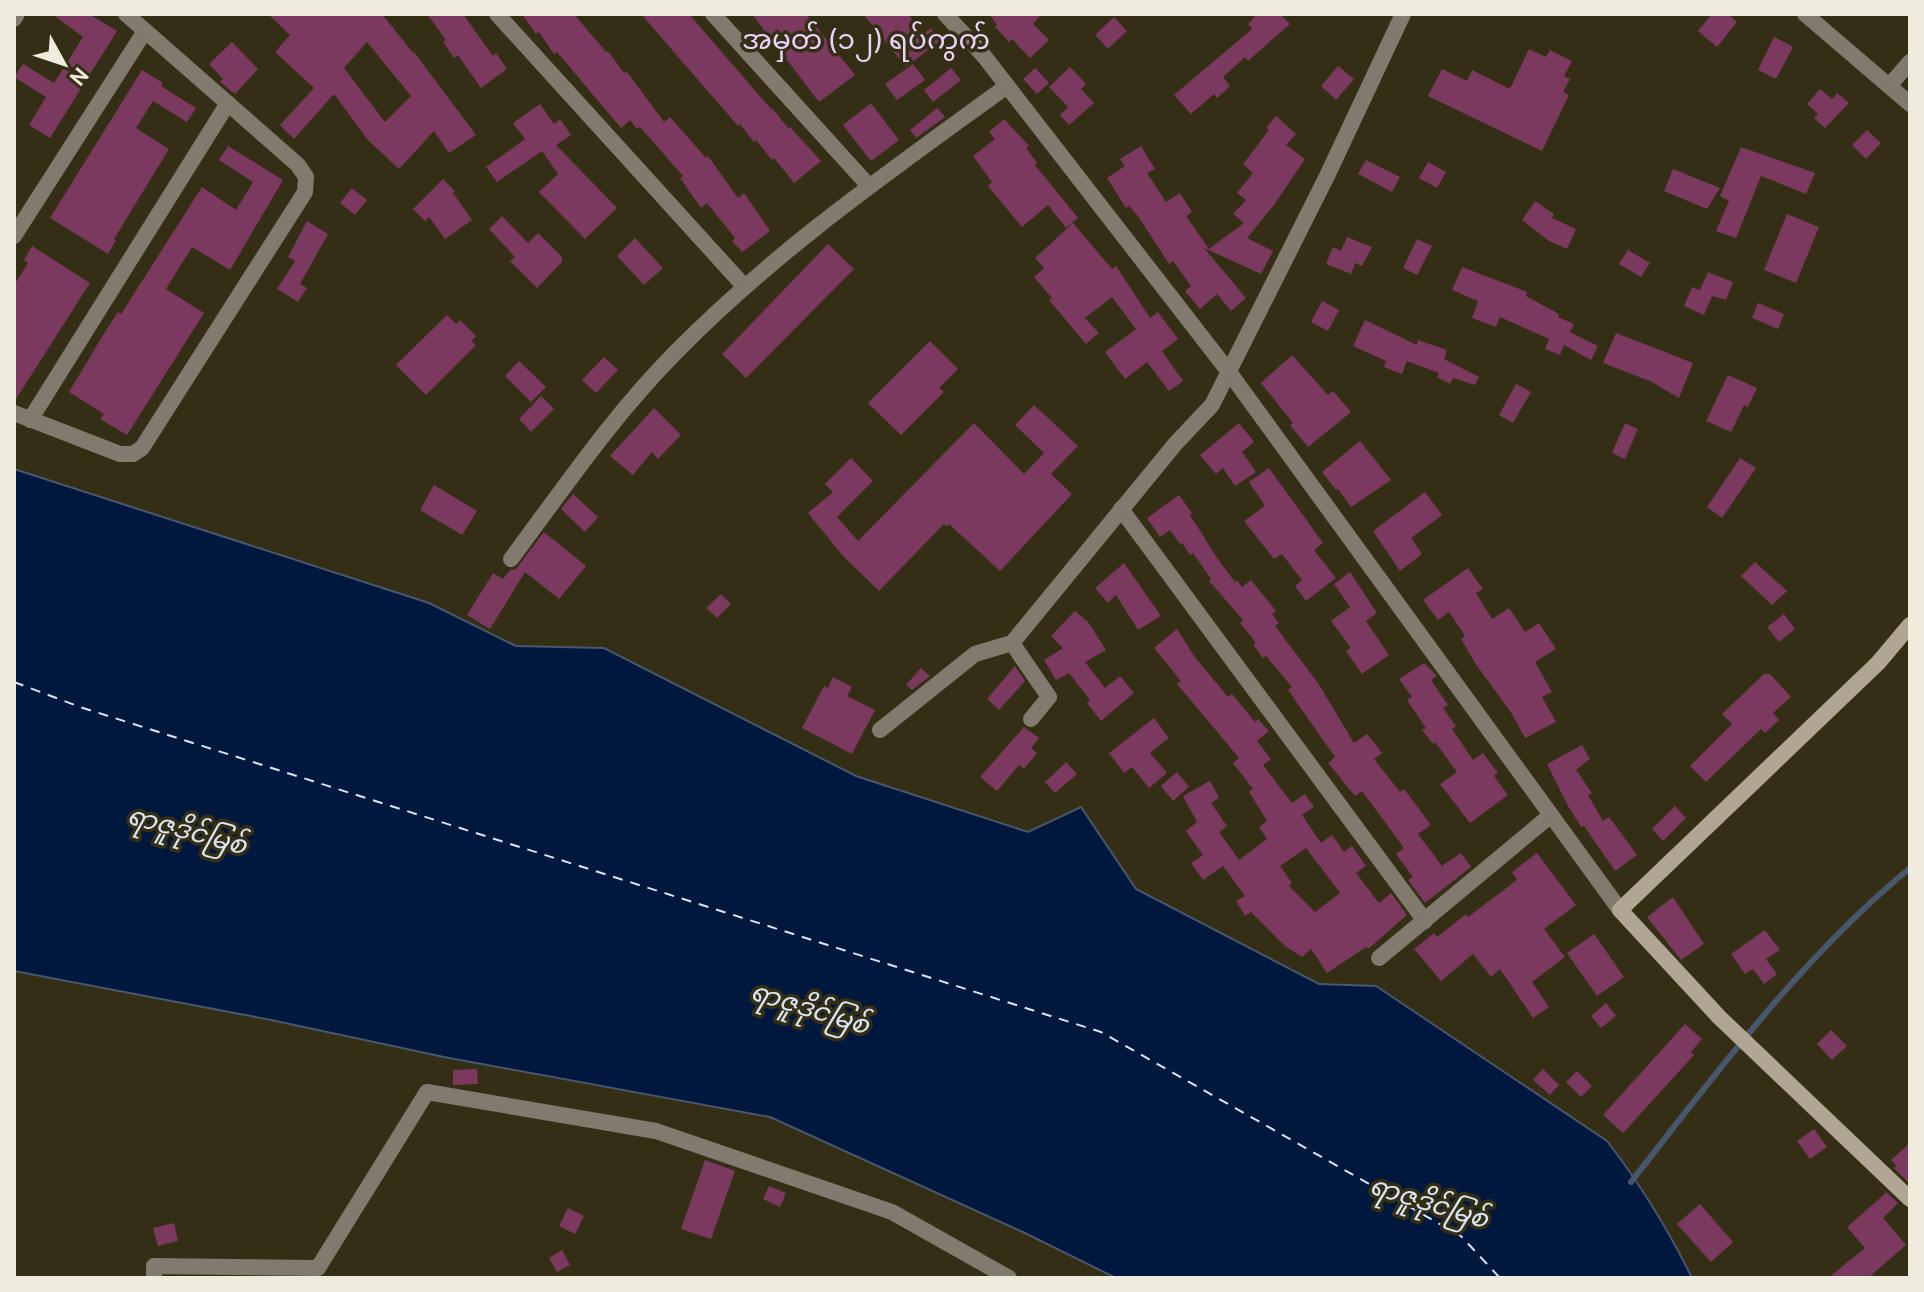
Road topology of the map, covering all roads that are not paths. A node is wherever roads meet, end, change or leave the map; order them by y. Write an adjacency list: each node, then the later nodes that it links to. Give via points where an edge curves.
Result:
1 (17, 14): 8 (street)
2 (126, 14): 9 (street)
3 (497, 14): 17 (street)
4 (713, 14): 15 (street)
5 (945, 14): 11 (street)
6 (1403, 14): 18 (street)
7 (1805, 14): 12 (street)
8 (14, 19)
9 (145, 31): 13 (street); 16 (street)
10 (1910, 62): 12 (street)
11 (1007, 86): 15 (street); 18 (street)
12 (1889, 86): 14 (street)
13 (228, 103): 19 (street); 19 (street, via 298,165 306,177 305,192 142,448 120,454)
14 (1910, 104)
15 (869, 186): 17 (street)
16 (14, 236)
17 (744, 286): 21 (street, via 629,403)
18 (1229, 372): 20 (street, via 1212,405); 26 (street)
19 (22, 416)
20 (1121, 509): 23 (street); 28 (street)
21 (511, 559)
22 (1910, 625): 27 (main road, via 1878,663)
23 (1012, 643): 24 (street, via 1049,697); 25 (street, via 975,654)
24 (1031, 719)
25 (880, 730)
26 (1551, 815): 27 (street); 28 (street)
27 (1620, 910): 30 (main road, via 1719,1017)
28 (1425, 921): 29 (street)
29 (1379, 958)
30 (1910, 1199)
31 (154, 1278): 32 (street, via 154,1266 318,1268 427,1092 656,1131 892,1212)
32 (1009, 1278)

